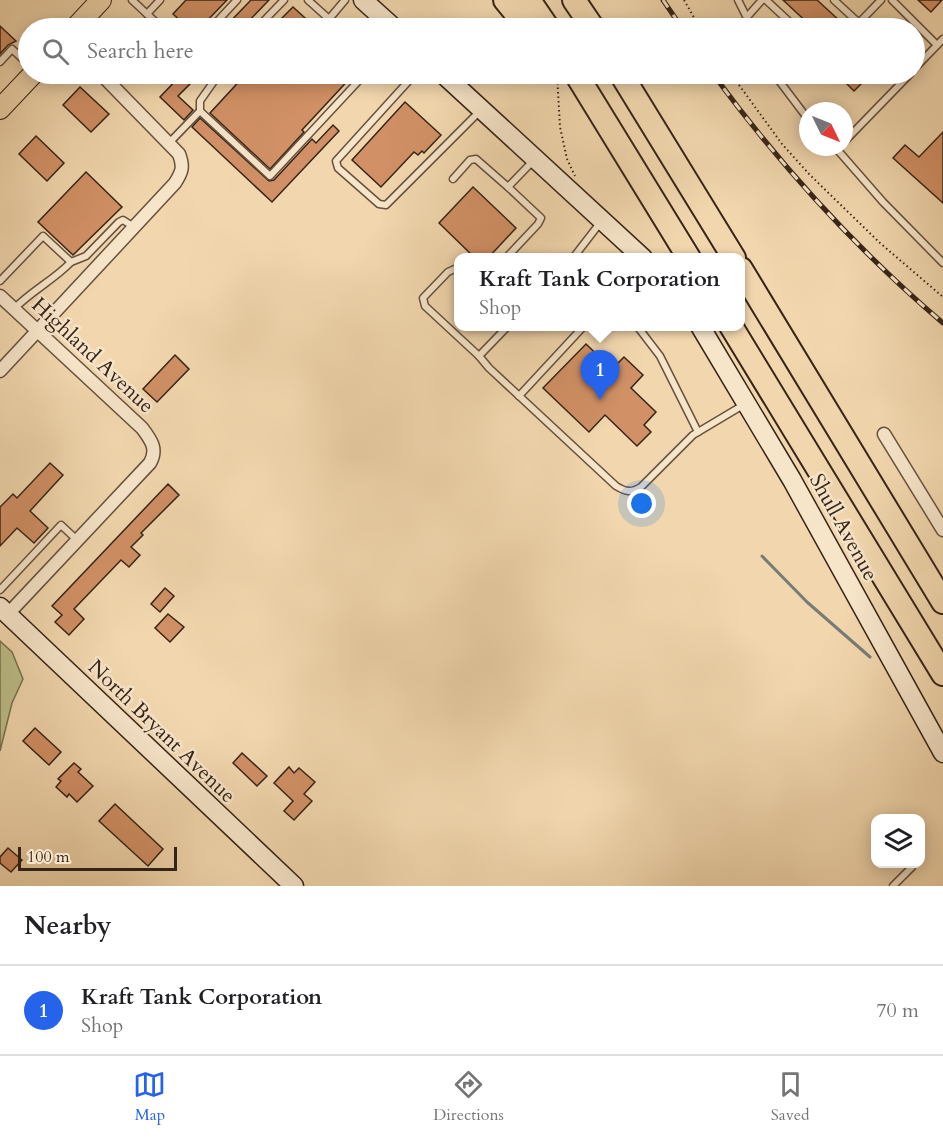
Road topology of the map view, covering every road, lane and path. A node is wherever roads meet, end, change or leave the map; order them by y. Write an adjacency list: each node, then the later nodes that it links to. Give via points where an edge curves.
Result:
1 (101, 0): 19 (main road)
2 (132, 0): 17 (lane)
3 (160, 0): 17 (lane)
4 (237, 0): 21 (lane)
5 (284, 0): 22 (lane)
6 (308, 0): 23 (lane)
7 (345, 0): 24 (lane)
8 (364, 0): 25 (street)
9 (505, 0): 26 (highway)
10 (529, 0): 27 (highway)
11 (684, 0): 28 (path)
12 (738, 0): 18 (lane)
13 (764, 0): 18 (lane); 29 (lane)
14 (834, 0): 30 (lane)
15 (881, 0): 31 (lane)
16 (892, 0): 32 (lane)
17 (147, 14): 20 (lane)
18 (747, 16)
19 (84, 18)
20 (151, 18)
21 (220, 18)
22 (267, 18)
23 (327, 18)
24 (329, 18)
25 (383, 18)
26 (520, 18)
27 (541, 18)
28 (694, 18)
29 (785, 18)
30 (849, 18)
31 (864, 18)
32 (910, 18)
33 (925, 33): 35 (lane)
34 (943, 39): 35 (lane)
35 (937, 45): 37 (lane)
36 (18, 55): 38 (lane, via 12,49)
37 (925, 58)
38 (0, 62)
39 (22, 84): 51 (main road)
40 (111, 84): 56 (street)
41 (212, 84): 54 (lane, via 200,101)
42 (356, 84): 54 (lane, via 270,176)
43 (406, 84): 53 (lane, via 336,161 338,168 379,204 386,205)
44 (454, 84): 53 (street)
45 (558, 84): 59 (path, via 560,127 567,159)
46 (581, 84): 67 (highway)
47 (627, 84): 68 (highway)
48 (737, 84): 75 (path, via 808,174)
49 (782, 84): 52 (lane)
50 (900, 84): 55 (lane)
51 (2, 101)
52 (799, 107)
53 (482, 109): 58 (street)
54 (200, 111): 56 (lane)
55 (853, 133)
56 (169, 143): 63 (street, via 179,154 182,173)
57 (844, 156): 70 (lane)
58 (535, 158): 61 (lane); 62 (street)
59 (577, 178)
60 (453, 179): 61 (lane, via 470,160 476,159)
61 (508, 187): 64 (lane, via 541,218)
62 (602, 220): 65 (lane); 66 (street)
63 (134, 227): 69 (lane, via 128,221 119,222 86,256); 77 (street)
64 (511, 253)
65 (577, 253)
66 (636, 253)
67 (686, 253)
68 (731, 253)
69 (71, 262): 73 (lane, via 43,236); 76 (lane)
70 (943, 264)
71 (454, 269): 83 (lane, via 423,301)
72 (745, 276): 89 (highway)
73 (0, 281)
74 (0, 296): 76 (street, Highland Avenue)
75 (943, 297)
76 (14, 309): 77 (street, Highland Avenue)
77 (38, 330): 84 (street); 91 (street, Highland Avenue, via 142,428 154,447 150,463)
78 (503, 331): 83 (lane)
79 (580, 331): 85 (lane)
80 (641, 331): 87 (lane, via 654,346)
81 (702, 331): 86 (street, Shull Avenue)
82 (733, 331): 96 (highway)
83 (479, 356): 85 (lane)
84 (0, 371)
85 (519, 396): 87 (lane, via 625,491 634,492 641,487)
86 (746, 403): 87 (lane); 97 (street, Shull Avenue)
87 (698, 432)
88 (884, 434): 90 (street)
89 (897, 526): 92 (highway); 94 (highway)
90 (943, 530)
91 (77, 540): 93 (lane, via 60,525); 95 (street)
92 (943, 577)
93 (0, 590)
94 (943, 602)
95 (4, 611): 99 (street, North Bryant Avenue)
96 (943, 674)
97 (943, 753)
98 (911, 868): 100 (lane)
99 (294, 886)
100 (893, 886)

